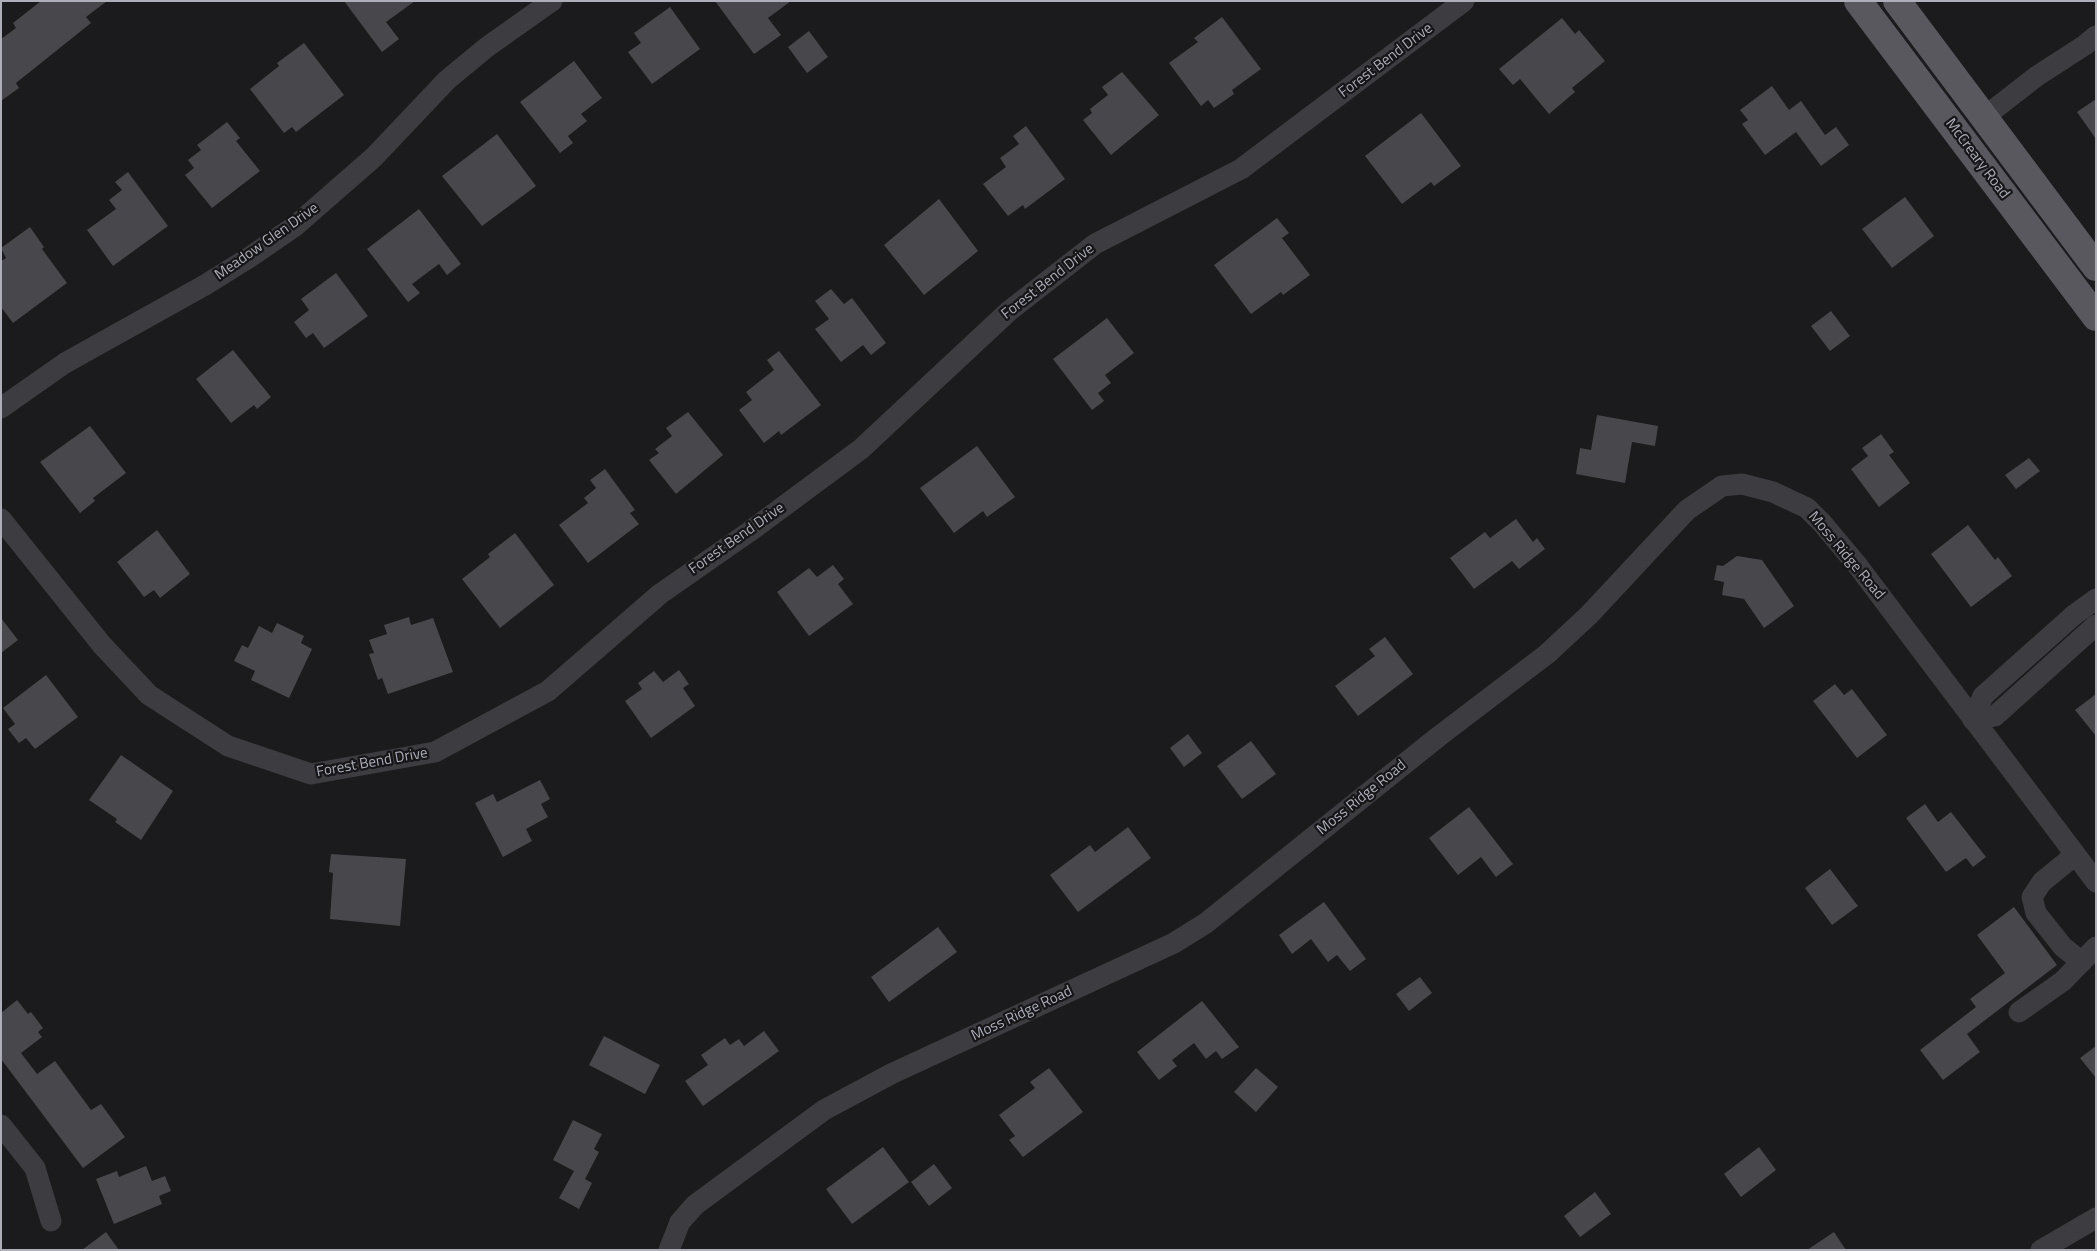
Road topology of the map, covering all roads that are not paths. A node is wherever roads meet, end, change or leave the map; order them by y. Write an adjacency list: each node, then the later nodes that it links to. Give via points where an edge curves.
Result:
1 (552, 1): 9 (street, Meadow Glen Drive, via 447,80 374,157 295,226 205,285 65,364)
2 (1464, 1): 10 (street, Forest Bend Drive, via 1241,169 1095,244 1009,311 861,449 660,594 548,691 435,752 311,774 228,746 150,695 102,645)
3 (1858, 1): 8 (main road, McCreary Road)
4 (1897, 1): 6 (main road, McCreary Road)
5 (2096, 36): 6 (street)
6 (1983, 118): 7 (main road, McCreary Road)
7 (2096, 267)
8 (2096, 317)
9 (1, 408)
10 (1, 519)
11 (2096, 599): 13 (street, via 1983,696)
12 (2096, 625): 13 (street, via 1994,716)
13 (1972, 720): 14 (street, Moss Ridge Road); 21 (street, Moss Ridge Road, via 1858,566 1807,508 1773,492 1742,484 1722,486 1687,510 1589,615 1547,654 1206,923 1174,943 891,1074 824,1110 695,1205 680,1222)
14 (2075, 855): 15 (street, Moss Ridge Road); 16 (street, via 2042,882 2032,897 2036,913 2063,947)
15 (2096, 882)
16 (2089, 954): 17 (street, via 2063,982)
17 (2019, 1012)
18 (1, 1125): 20 (street, via 35,1168)
19 (2096, 1218): 22 (street)
20 (51, 1221)
21 (669, 1250)
22 (2040, 1250)

